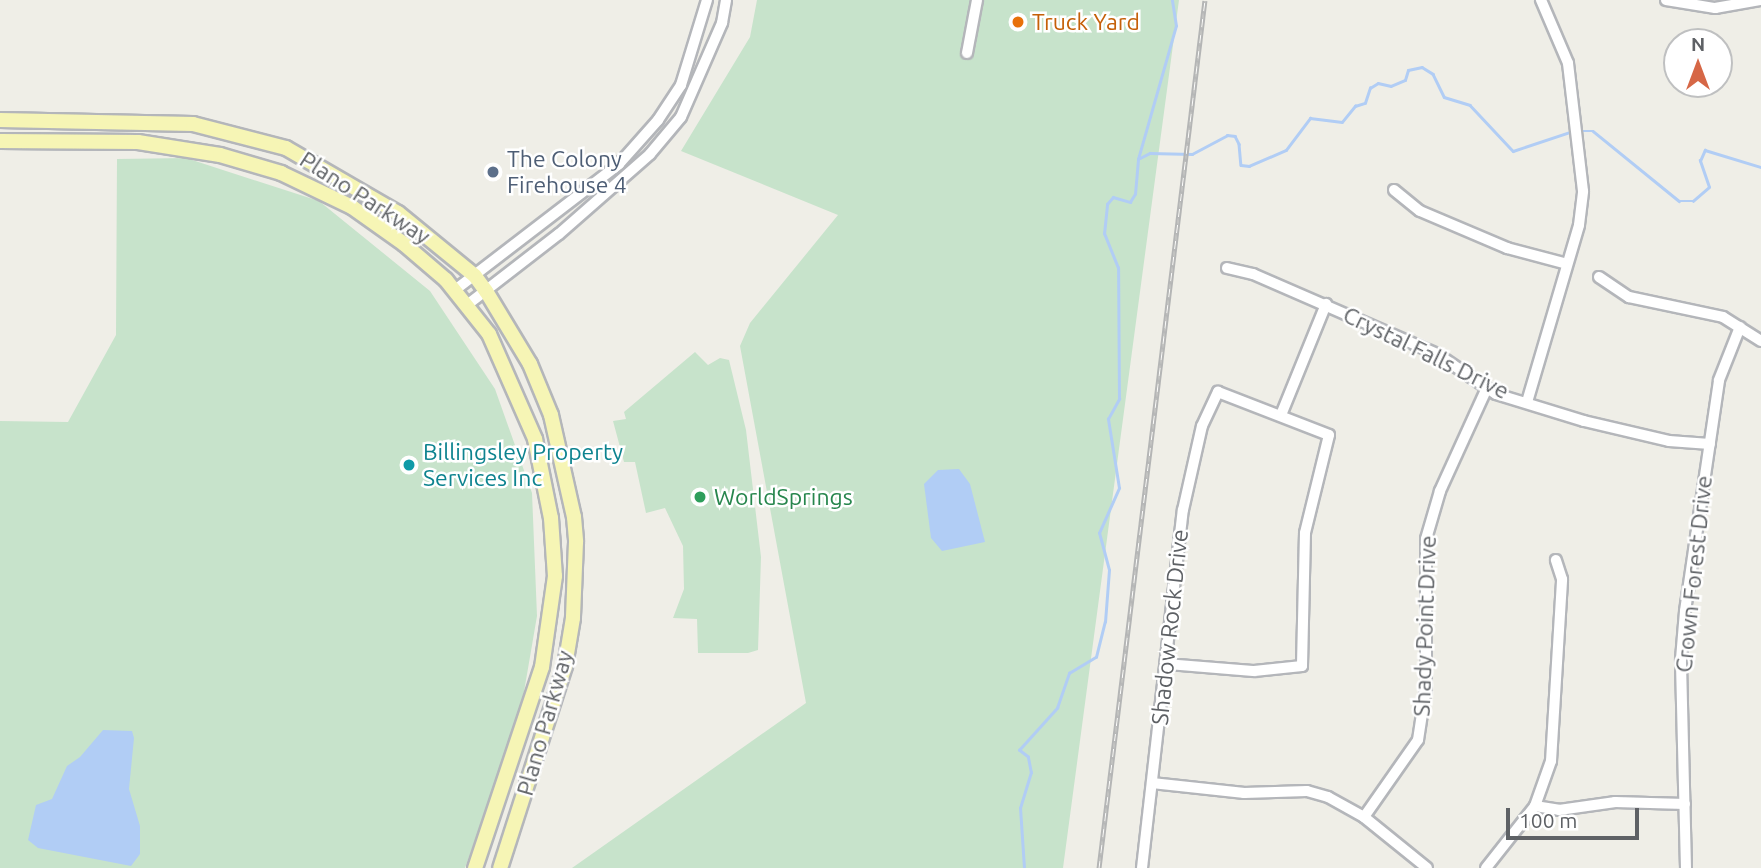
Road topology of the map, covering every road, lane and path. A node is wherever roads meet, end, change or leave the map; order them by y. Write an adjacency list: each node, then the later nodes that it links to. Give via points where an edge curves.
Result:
1 (708, 0): 13 (street, via 681,85 658,120 619,164)
2 (726, 0): 16 (street, via 722,23 681,117 629,172)
3 (977, 0): 7 (street)
4 (1541, 0): 11 (street, via 1559,35 1572,81 1583,163 1579,225)
5 (1666, 0): 6 (street, via 1715,8)
6 (1761, 1)
7 (967, 53)
8 (0, 120): 13 (main road, Plano Parkway, via 193,124 264,141 313,160 398,213)
9 (0, 141): 15 (main road, Plano Parkway, via 138,142 220,155 281,173 374,222)
10 (1394, 190): 11 (street, via 1402,200 1433,216 1507,248)
11 (1567, 264): 22 (street)
12 (1227, 268): 17 (street, Crystal Falls Drive)
13 (475, 275): 15 (street); 16 (main road, Plano Parkway)
14 (1599, 277): 19 (street, via 1629,297 1704,311)
15 (455, 290): 18 (main road, Plano Parkway)
16 (486, 291): 18 (street); 32 (main road, Plano Parkway, via 530,363 551,415 567,478 576,542 573,618 565,666)
17 (1326, 304): 21 (street, Crystal Falls Drive, via 1448,360); 23 (street)
18 (467, 305): 31 (main road, Plano Parkway, via 489,334 535,439 551,518 555,576 542,667)
19 (1740, 327): 20 (street); 24 (street, Crown Forest Drive, via 1718,380)
20 (1761, 341)
21 (1487, 388): 22 (street, Crystal Falls Drive); 30 (street, Shady Point Drive, via 1444,481 1426,539 1426,688 1420,733 1403,765)
22 (1528, 402): 24 (street, Crystal Falls Drive, via 1669,441)
23 (1282, 415): 26 (street, Shadow Rock Drive, via 1218,392 1202,426 1188,480); 26 (street, via 1329,435 1307,515 1303,661 1298,670 1234,671)
24 (1710, 444): 28 (street, Crown Forest Drive, via 1682,636)
25 (1556, 560): 29 (street, via 1562,579 1556,728)
26 (1167, 664): 27 (street, Shadow Rock Drive)
27 (1152, 783): 30 (street, via 1244,793 1307,791 1337,800); 33 (street, Shadow Rock Drive)
28 (1685, 804): 29 (street, via 1615,802 1559,810); 36 (street, Crown Forest Drive)
29 (1535, 806): 35 (street)
30 (1364, 817): 34 (street)
31 (475, 868)
32 (500, 868)
33 (1142, 868)
34 (1427, 868)
35 (1486, 868)
36 (1686, 868)

